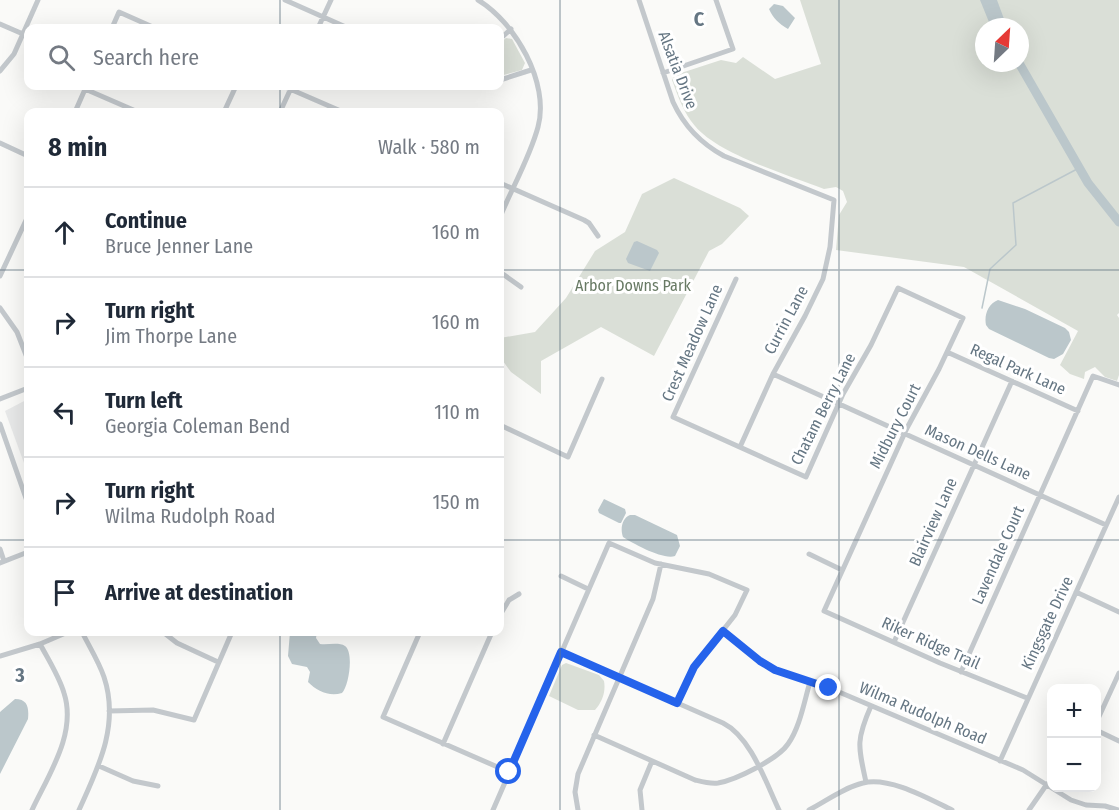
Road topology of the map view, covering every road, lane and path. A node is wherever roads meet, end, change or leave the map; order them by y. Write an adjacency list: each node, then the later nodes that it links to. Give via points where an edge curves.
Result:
1 (38, 0): 9 (street)
2 (285, 0): 7 (street)
3 (330, 0): 7 (street)
4 (478, 0): 14 (street)
5 (639, 0): 19 (street, Alsatia Drive)
6 (716, 0): 19 (street, via 733,49)
7 (323, 17): 12 (street); 13 (street)
8 (0, 24): 15 (street)
9 (27, 24)
10 (114, 24): 11 (street, via 119,12)
11 (146, 24)
12 (320, 24)
13 (339, 24)
14 (511, 29): 16 (street); 17 (street)
15 (23, 34): 18 (street)
16 (504, 35)
17 (531, 70): 20 (street); 34 (street, via 540,97 540,117)
18 (0, 71)
19 (663, 73): 35 (street, Alsatia Drive, via 674,105 694,135 714,150)
20 (504, 79)
21 (85, 90): 26 (street)
22 (92, 90): 27 (street)
23 (235, 90): 28 (street)
24 (291, 90): 29 (street)
25 (298, 90): 30 (street)
26 (77, 108)
27 (130, 108)
28 (226, 108)
29 (282, 108)
30 (335, 108)
31 (0, 143): 32 (street)
32 (24, 154)
33 (504, 185): 34 (street)
34 (512, 188): 36 (street); 38 (street, via 584,220)
35 (834, 200): 47 (street, Currin Lane, via 830,247 822,279)
36 (504, 207)
37 (24, 225): 40 (street)
38 (598, 236)
39 (504, 275): 42 (street)
40 (0, 276)
41 (736, 279): 55 (street, Crest Meadow Lane)
42 (520, 287)
43 (898, 288): 46 (street, Midbury Court, via 963,318); 53 (street, Chatam Berry Lane)
44 (0, 308): 45 (street)
45 (24, 340)
46 (947, 352): 49 (street, Regal Park Lane); 58 (street, Midbury Court)
47 (773, 374): 53 (street, Mason Dells Lane); 59 (street, Currin Lane)
48 (602, 380): 57 (street, via 568,457)
49 (1012, 381): 54 (street, Regal Park Lane); 60 (street, Blairview Lane)
50 (1119, 385): 54 (street, Lavendale Court, via 1093,376)
51 (24, 390): 52 (street)
52 (0, 399)
53 (838, 404): 58 (street, Mason Dells Lane); 59 (street, Chatam Berry Lane, via 806,477)
54 (1078, 411): 62 (street, Lavendale Court)
55 (673, 417): 59 (street, Chatam Berry Lane)
56 (0, 424): 61 (street)
57 (504, 427)
58 (904, 434): 60 (street, Mason Dells Lane); 70 (street, Midbury Court)
59 (740, 447)
60 (974, 465): 62 (street, Mason Dells Lane); 85 (street, Blairview Lane)
61 (24, 493)
62 (1040, 495): 64 (street, Mason Dells Lane); 90 (street, Lavendale Court)
63 (1119, 497): 64 (street, Kingsgate Drive)
64 (1106, 525): 73 (street, Kingsgate Drive)
65 (0, 549): 68 (street)
66 (24, 554): 68 (street)
67 (809, 554): 70 (street)
68 (2, 562)
69 (661, 564): 72 (street, via 609,543); 78 (street, via 709,574 747,590); 92 (street, via 653,599)
70 (842, 570): 76 (street, Midbury Court)
71 (561, 576): 72 (street)
72 (588, 588): 87 (street)
73 (1076, 592): 77 (street); 94 (street, Kingsgate Drive)
74 (519, 594): 75 (street)
75 (504, 608)
76 (824, 610): 85 (street, Riker Ridge Trail)
77 (1119, 612)
78 (723, 631): 93 (street, Wilma Rudolph Road, via 768,666); 95 (street, via 694,667)
79 (59, 636): 86 (street)
80 (84, 636): 97 (street, via 104,676)
81 (168, 636): 89 (street)
82 (230, 636): 89 (street)
83 (418, 636): 102 (street, via 383,717)
84 (490, 636): 102 (street)
85 (894, 642): 90 (street, Riker Ridge Trail)
86 (40, 644): 88 (street); 112 (street, via 64,693 68,722 64,741)
87 (561, 652): 92 (street); 107 (street)
88 (0, 656)
89 (218, 662): 97 (street, via 194,720 153,710)
90 (962, 672): 94 (street, Riker Ridge Trail)
91 (1119, 673): 98 (street)
92 (619, 678): 95 (street); 100 (street)
93 (810, 682): 96 (street, Wilma Rudolph Road); 106 (street, via 790,742)
94 (1027, 698): 103 (street, Kingsgate Drive)
95 (677, 703): 106 (street, via 735,730)
96 (871, 706): 103 (street, Wilma Rudolph Road); 108 (street, via 858,743)
97 (109, 711): 105 (street)
98 (1101, 712)
99 (1101, 732): 101 (street)
100 (594, 735): 104 (street); 115 (street, via 575,783)
101 (1119, 741)
102 (443, 744): 107 (street)
103 (1000, 760): 109 (street, Wilma Rudolph Road)
104 (652, 761): 106 (street, via 709,783 729,780); 116 (street, via 640,790)
105 (99, 766): 110 (street, via 132,781); 113 (street)
106 (757, 766): 117 (street)
107 (509, 772): 114 (street)
108 (866, 782): 118 (street); 119 (street, via 888,783)
109 (1047, 784): 120 (street)
110 (158, 786)
111 (1058, 792): 121 (street, Wilma Rudolph Road, via 1079,803)
112 (32, 810)
113 (79, 810)
114 (493, 810)
115 (578, 810)
116 (642, 810)
117 (779, 810)
118 (808, 810)
119 (952, 810)
120 (1029, 810)
121 (1118, 810)

